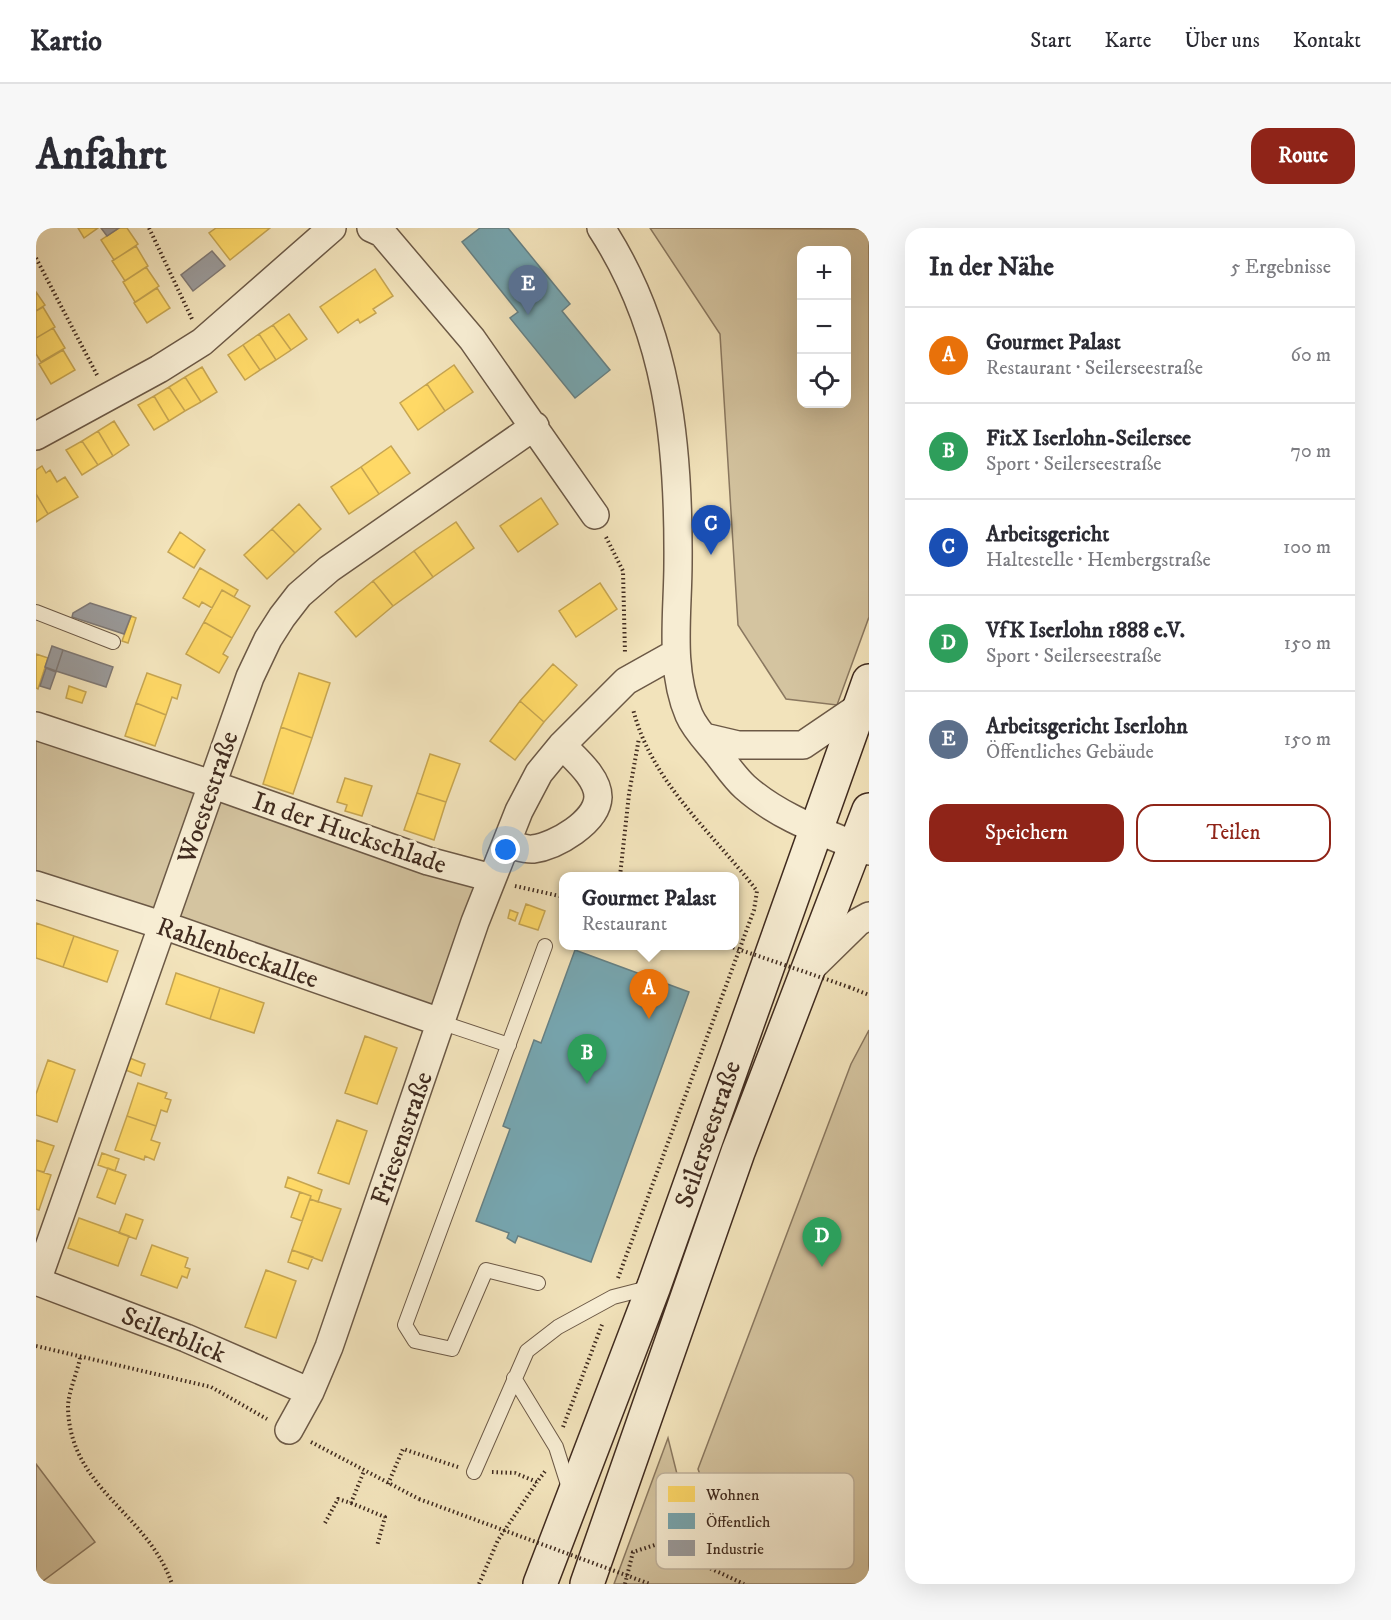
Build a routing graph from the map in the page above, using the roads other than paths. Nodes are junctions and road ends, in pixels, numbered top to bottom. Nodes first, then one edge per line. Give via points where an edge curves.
1 (332, 228) edge
2 (371, 228) edge
3 (601, 228) edge
4 (535, 426) junction
5 (36, 435) edge
6 (595, 515) road end
7 (36, 612) edge
8 (113, 642) dead end
9 (676, 653) junction
10 (864, 694) edge
11 (36, 726) edge
12 (704, 737) junction
13 (562, 745) junction
14 (211, 784) junction
15 (869, 810) edge
16 (817, 830) junction
17 (506, 844) junction
18 (862, 848) edge
19 (492, 878) junction
20 (36, 885) edge
21 (869, 916) edge
22 (162, 926) junction
23 (545, 946) dead end
24 (804, 975) junction
25 (440, 1022) junction
26 (508, 1046) junction
27 (36, 1281) edge
28 (538, 1283) dead end
29 (654, 1286) junction
30 (514, 1378) junction
31 (310, 1392) junction
32 (289, 1430) road end
33 (474, 1472) road end
34 (572, 1497) junction
35 (540, 1584) edge
36 (587, 1584) edge

1 - 5 street via 202,342
2 - 4 street via 382,233 472,339
3 - 9 street via 635,289 655,341 667,388 675,442
4 - 6 street
4 - 14 street, Woestestraße via 328,569 299,595 268,639 250,677
7 - 8 lane
9 - 12 street via 689,717
9 - 13 street, Friesenstraße via 626,681
10 - 12 street via 803,745 738,745
10 - 16 main road, Seilerseestraße
11 - 14 street, In der Huckschlade
12 - 16 street via 743,786 778,812
13 - 17 street, Friesenstraße via 539,773
13 - 17 street via 592,780 598,796 592,817 571,834 533,849
14 - 19 street, In der Huckschlade via 428,861
14 - 22 street, Woestestraße
15 - 18 main road, Seilerseestraße
16 - 18 street
16 - 29 main road, Seilerseestraße
17 - 19 street, Friesenstraße
18 - 24 main road, Seilerseestraße
19 - 25 street, Friesenstraße
20 - 22 street, Rahlenbeckallee
21 - 24 street
22 - 25 street, Rahlenbeckallee
22 - 27 street, Woestestraße
23 - 26 lane
24 - 36 main road, Seilerseestraße
25 - 26 lane
25 - 31 street, Friesenstraße via 348,1293
26 - 28 lane via 405,1325 415,1341 452,1349 486,1270
27 - 31 street, Seilerblick via 186,1338
29 - 30 lane via 613,1297 558,1327 527,1351
29 - 34 main road, Seilerseestraße
30 - 33 lane
30 - 34 lane via 556,1447
31 - 32 street, Friesenstraße
34 - 35 main road, Seilerseestraße

